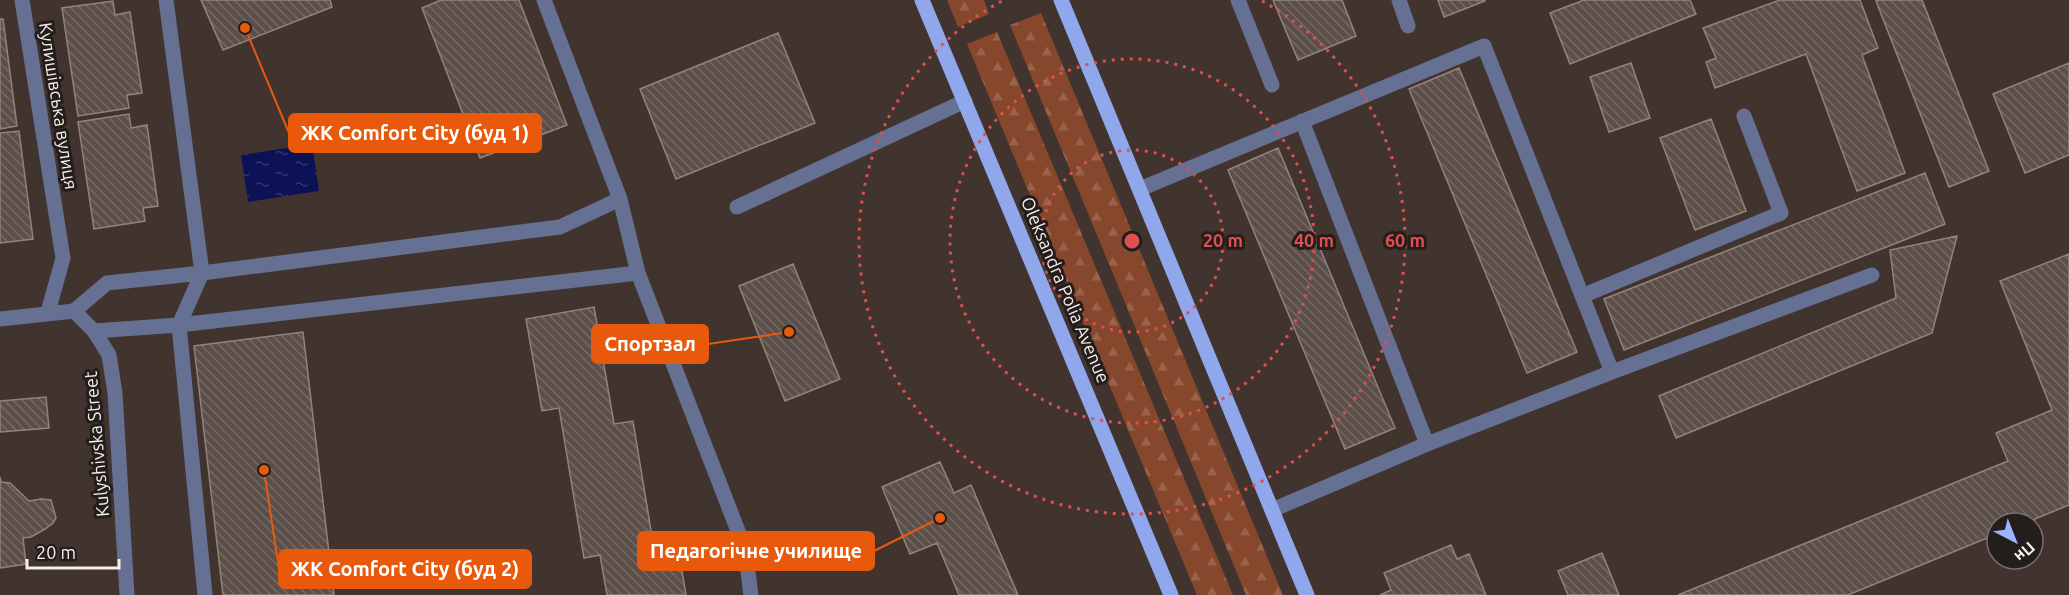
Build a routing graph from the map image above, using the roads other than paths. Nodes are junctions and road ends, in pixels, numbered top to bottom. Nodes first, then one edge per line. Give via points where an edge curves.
1 (22, 0) edge
2 (166, 0) edge
3 (544, 0) edge
4 (922, 0) edge
5 (1060, 0) edge
6 (1238, 0) edge
7 (1399, 0) edge
8 (1408, 26) dead end
9 (1272, 85) dead end
10 (964, 101) junction
11 (1744, 116) dead end
12 (1302, 121) junction
13 (1140, 189) junction
14 (620, 199) junction
15 (737, 207) dead end
16 (202, 273) junction
17 (638, 273) junction
18 (1872, 275) dead end
19 (1582, 296) junction
20 (74, 311) junction
21 (48, 312) junction
22 (0, 319) edge
23 (172, 325) junction
24 (94, 331) junction
25 (1612, 372) junction
26 (1427, 444) junction
27 (1272, 510) junction
28 (127, 595) edge
29 (205, 595) edge
30 (751, 595) edge
31 (1171, 595) edge
32 (1307, 595) edge

1 - 21 street, Кулишівська вулиця via 63,258
2 - 16 street
3 - 14 street
4 - 10 main road, Oleksandra Polia Avenue
5 - 13 main road
6 - 9 street
7 - 8 street
10 - 15 street
10 - 31 main road, Oleksandra Polia Avenue
11 - 19 street via 1782,213
12 - 13 street
12 - 19 street via 1484,46
12 - 26 street
13 - 27 main road
14 - 16 street via 561,227
14 - 17 street
16 - 20 street via 107,283
16 - 23 street
17 - 23 street
17 - 30 street via 745,549
18 - 25 street
19 - 25 street
20 - 21 street
20 - 24 street, Kulyshivska Street
21 - 22 street
23 - 24 street
23 - 29 street
24 - 28 street, Kulyshivska Street via 109,355 115,393
25 - 26 street
26 - 27 street
27 - 32 main road

